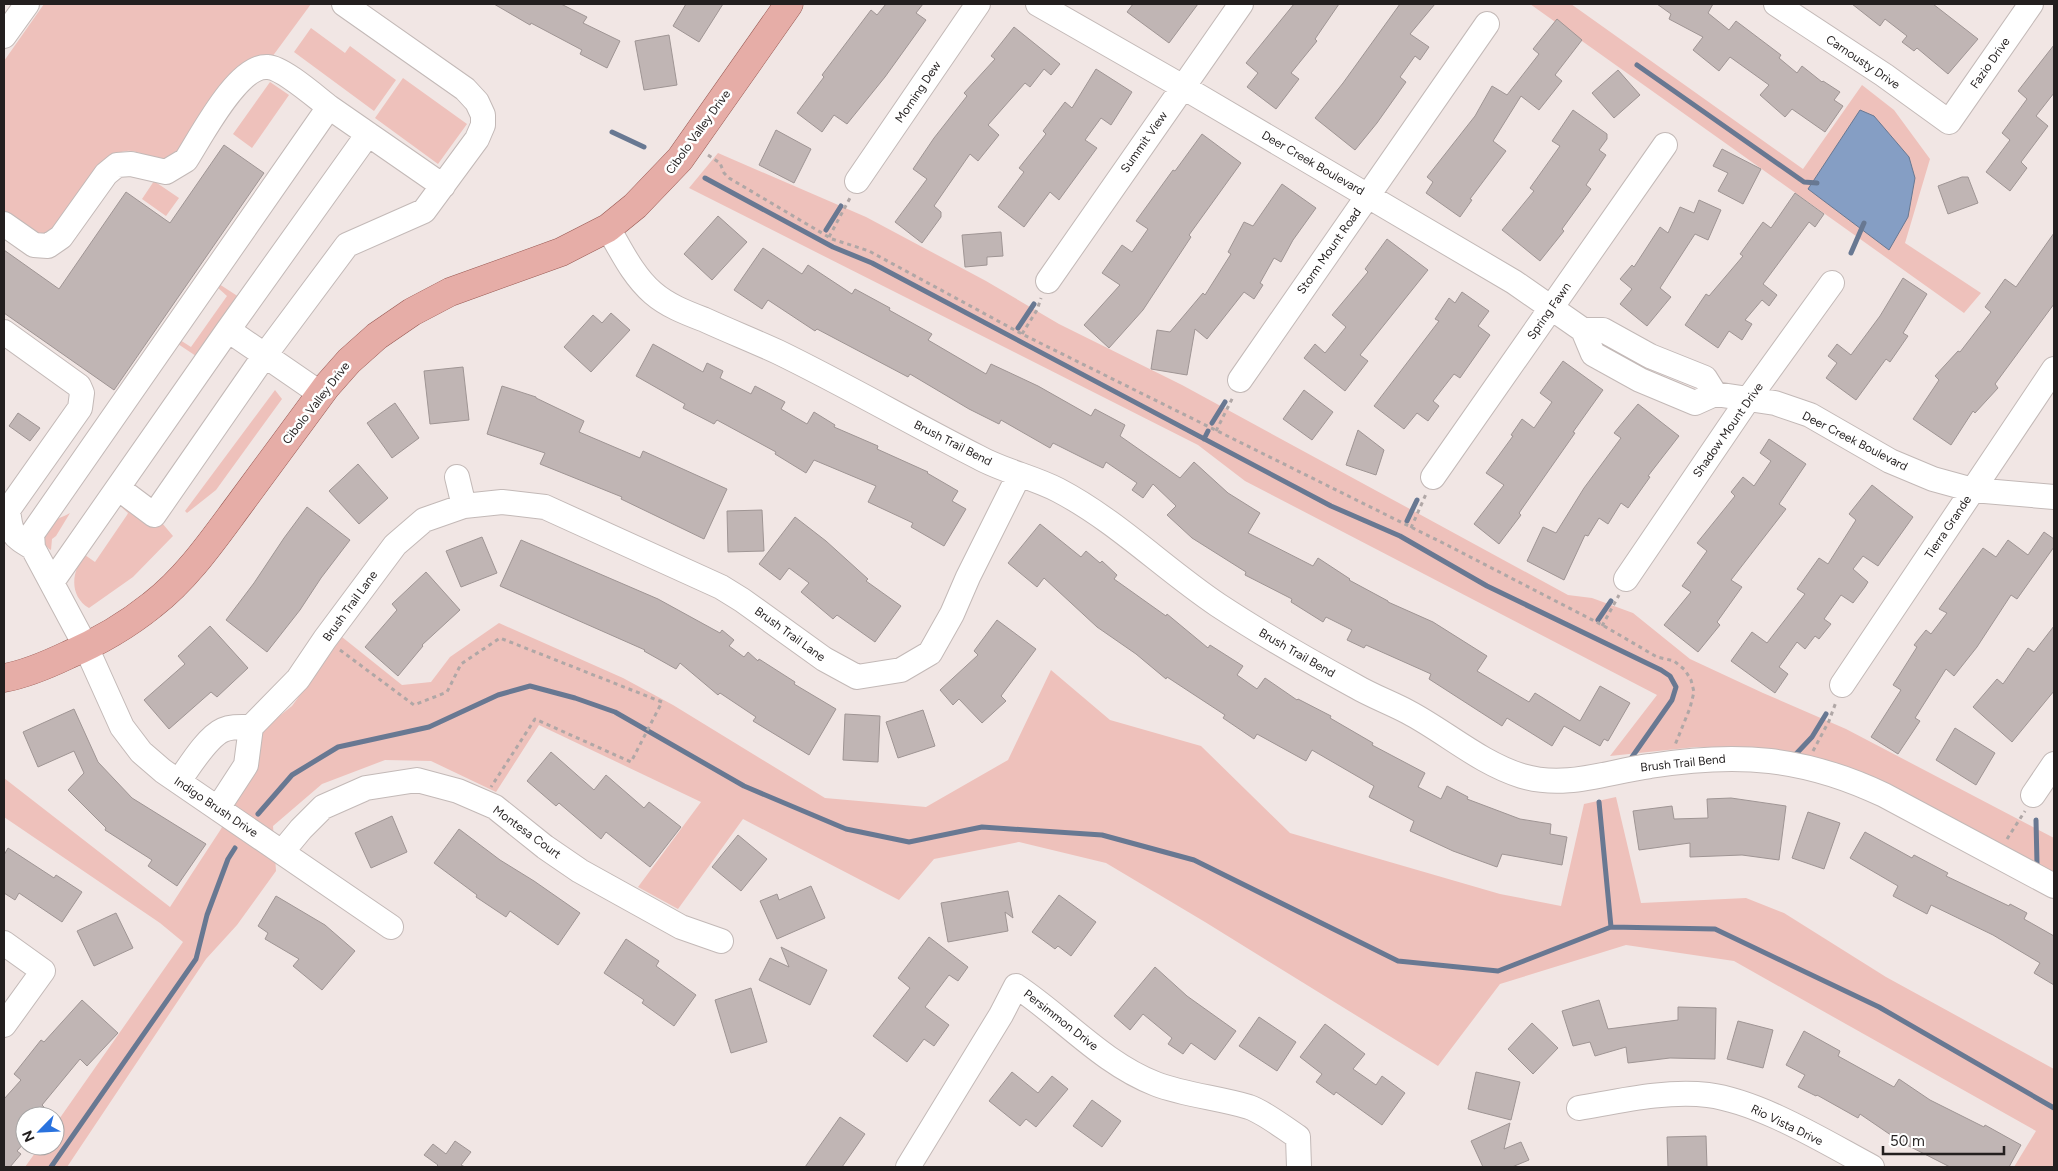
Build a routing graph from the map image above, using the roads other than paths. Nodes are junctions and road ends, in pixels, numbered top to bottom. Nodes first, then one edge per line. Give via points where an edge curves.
1 (27, 4) edge
2 (344, 4) edge
3 (789, 4) edge
4 (978, 4) edge
5 (1038, 4) edge
6 (1241, 4) edge
7 (1776, 4) edge
8 (2031, 4) edge
9 (1487, 24) dead end
10 (4, 36) edge
11 (1183, 87) junction
12 (329, 107) junction
13 (1949, 122) joint
14 (368, 134) junction
15 (1666, 145) dead end
16 (857, 181) road end
17 (442, 186) junction
18 (1368, 195) junction
19 (4, 224) edge
20 (608, 228) junction
21 (1048, 281) road end
22 (1832, 283) dead end
23 (1552, 306) junction
24 (228, 330) junction
25 (4, 332) edge
26 (265, 355) junction
27 (2054, 369) edge
28 (1240, 380) road end
29 (321, 394) junction
30 (1749, 398) junction
31 (1019, 475) junction
32 (1433, 477) road end
33 (456, 478) dead end
34 (118, 488) junction
35 (1973, 490) junction
36 (2054, 498) edge
37 (464, 506) junction
38 (33, 548) junction
39 (1626, 579) road end
40 (52, 582) junction
41 (86, 647) junction
42 (4, 678) edge
43 (1842, 685) road end
44 (251, 727) junction
45 (2054, 764) edge
46 (178, 781) junction
47 (2033, 795) road end
48 (218, 808) junction
49 (282, 852) junction
50 (2054, 886) edge
51 (391, 927) dead end
52 (721, 941) dead end
53 (4, 943) edge
54 (4, 1025) edge
55 (1579, 1108) dead end
56 (908, 1167) edge
57 (1299, 1167) edge
58 (1871, 1167) edge

1 - 10 street
2 - 17 street via 465,89 477,102 483,115 483,125 477,139
3 - 20 main road, Cibolo Valley Drive via 691,143 658,184
4 - 16 street, Morning Dew
5 - 11 street, Deer Creek Boulevard
6 - 11 street, Summit View
7 - 13 street, Carnousty Drive
8 - 13 street, Fazio Drive
9 - 18 street, Storm Mount Road
11 - 18 street, Deer Creek Boulevard
11 - 21 street, Summit View
12 - 14 street
12 - 19 street via 283,72 268,66 254,69 234,86 186,160 175,168 166,172 131,164 117,165 106,174 61,237 48,246 34,245
12 - 38 street via 32,534
14 - 17 street
14 - 24 street
15 - 23 street, Spring Fawn
17 - 26 street via 424,211 347,245
18 - 23 street, Deer Creek Boulevard
18 - 28 street, Storm Mount Road
20 - 29 main road, Cibolo Valley Drive via 561,252 458,289 412,312 377,336 349,361
20 - 31 street, Brush Trail Bend via 630,266 655,295 777,352 982,460
22 - 30 street, Shadow Mount Drive
23 - 30 street, Deer Creek Boulevard via 1583,330 1603,330 1650,356 1705,378 1715,394
23 - 32 street, Spring Fawn
24 - 26 street
24 - 34 street
25 - 38 street via 79,386 82,393 80,408 8,510 10,528 15,537
26 - 29 street
26 - 34 street via 154,515
27 - 35 street, Tierra Grande
29 - 41 main road, Cibolo Valley Drive via 204,552 176,584 121,628
30 - 35 street, Deer Creek Boulevard via 1810,415 1890,460 1933,479
30 - 39 street, Shadow Mount Drive
31 - 37 street, Brush Trail Lane via 930,653 901,670 857,677 824,659 721,587 545,507 502,502
31 - 50 street, Brush Trail Bend via 1054,488 1091,509 1191,587 1252,627 1356,687 1409,712 1483,758 1522,776 1567,782 1674,762 1725,758 1804,765 1877,792
33 - 37 street
34 - 40 street
35 - 36 street, Deer Creek Boulevard
35 - 43 street, Tierra Grande
37 - 44 street, Brush Trail Lane via 424,520 395,545 298,679
38 - 40 street, Indigo Brush Drive
40 - 41 street, Indigo Brush Drive
41 - 42 main road, Cibolo Valley Drive via 51,663
41 - 46 street, Indigo Brush Drive via 122,727 141,752
44 - 46 street via 222,730
44 - 48 street via 246,766
45 - 47 street
46 - 48 street, Indigo Brush Drive
48 - 49 street, Indigo Brush Drive
49 - 51 street, Indigo Brush Drive
49 - 52 street, Montesa Court via 323,807 366,788 417,780 458,791 495,807 580,871 681,926
53 - 54 street via 43,971
55 - 58 street, Rio Vista Drive via 1684,1094 1728,1099 1763,1111
56 - 57 street, Persimmon Drive via 1016,986 1131,1072 1157,1084 1251,1108 1298,1136

